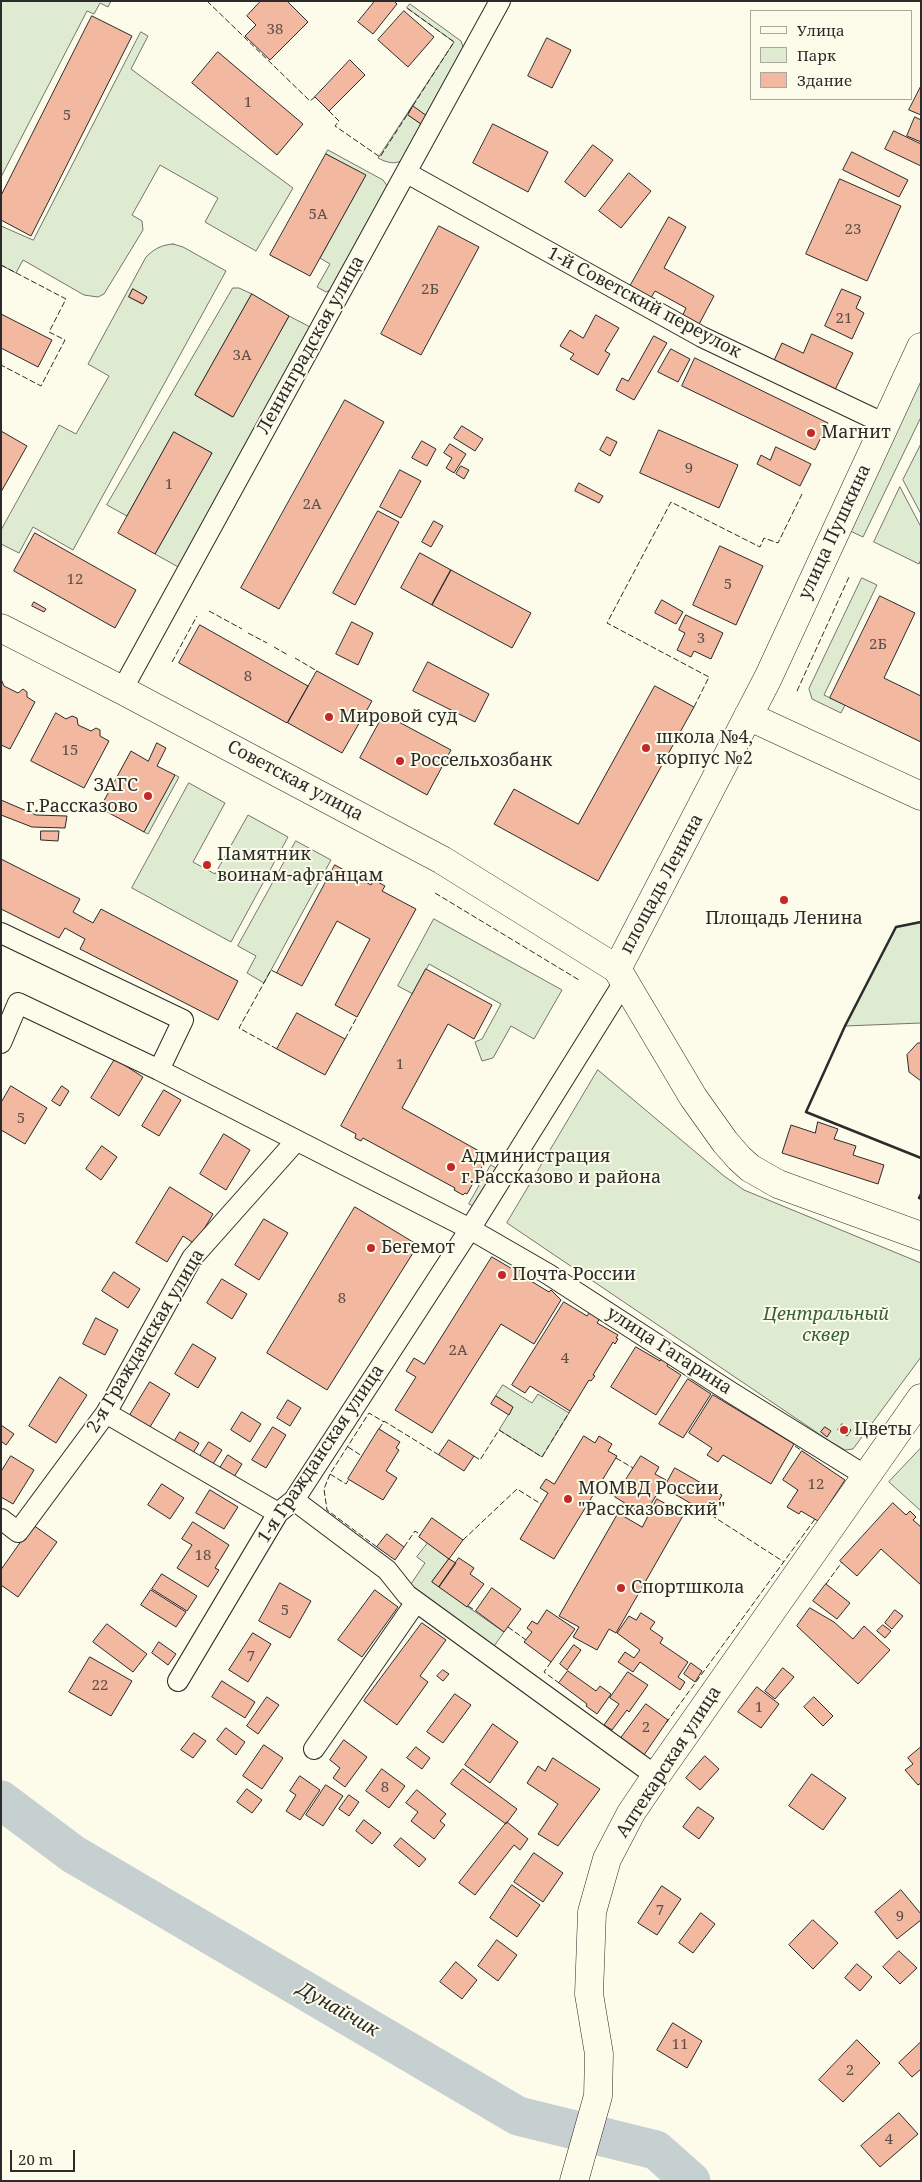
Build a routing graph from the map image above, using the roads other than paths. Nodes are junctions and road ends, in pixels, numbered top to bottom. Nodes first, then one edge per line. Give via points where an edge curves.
1 (500, 1) edge
2 (406, 173) junction
3 (921, 347) edge
4 (885, 424) junction
5 (1, 628) edge
6 (122, 690) junction
7 (748, 716) junction
8 (921, 796) edge
9 (511, 903) dead end
10 (1, 934) edge
11 (581, 946) junction
12 (620, 976) junction
13 (1, 1043) edge
14 (159, 1070) junction
15 (296, 1141) junction
16 (470, 1229) junction
17 (921, 1236) edge
18 (919, 1403) edge
19 (106, 1412) junction
20 (866, 1476) junction
21 (294, 1500) junction
22 (278, 1512) junction
23 (1, 1519) edge
24 (416, 1602) junction
25 (178, 1681) dead end
26 (314, 1749) dead end
27 (656, 1776) junction
28 (574, 2181) edge

1 - 2 street, Ленинградская улица
2 - 4 street, 1-й Советский переулок via 702,337
2 - 6 street, Ленинградская улица
3 - 4 main road, улица Пушкина
4 - 7 main road, улица Пушкина
5 - 6 main road, Советская улица
6 - 11 main road, Советская улица via 442,860
7 - 8 main road
7 - 12 main road, площадь Ленина
9 - 11 main road, Советская улица
10 - 14 street via 183,1020
11 - 12 main road, Советская улица
12 - 16 street, 1-я Гражданская улица
12 - 17 main road via 693,1096 725,1142 750,1168 778,1184
13 - 14 street via 18,1003
14 - 15 street, улица Гагарина
15 - 16 street, улица Гагарина
15 - 19 street, 2-я Гражданская улица via 192,1258
16 - 20 street, улица Гагарина via 592,1301
16 - 21 street, 1-я Гражданская улица
18 - 20 main road, Аптекарская улица
19 - 22 street
19 - 23 street, 2-я Гражданская улица via 18,1532
20 - 27 main road, Аптекарская улица
21 - 22 street, 1-я Гражданская улица
21 - 24 street via 387,1570
22 - 25 street, 1-я Гражданская улица
24 - 26 street
24 - 27 street
27 - 28 main road, Аптекарская улица via 631,1813 607,1859 592,1912 589,1994 599,2054 598,2096

